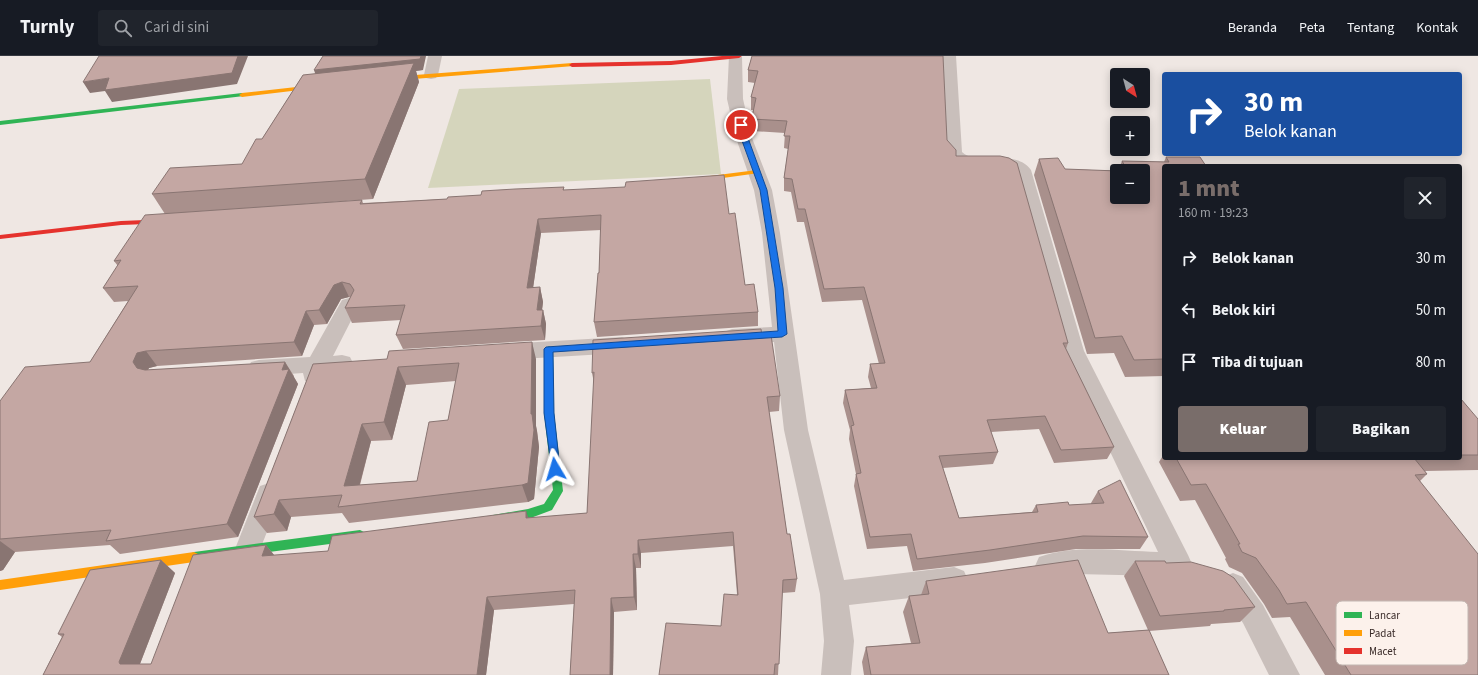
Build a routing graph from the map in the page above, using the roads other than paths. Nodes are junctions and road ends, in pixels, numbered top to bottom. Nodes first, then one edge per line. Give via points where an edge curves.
1 (435, 56) edge
2 (950, 56) edge
3 (737, 57) edge
4 (431, 75) junction
5 (377, 80) edge
6 (330, 85) edge
7 (0, 122) edge
8 (757, 172) junction
9 (687, 181) edge
10 (179, 220) edge
11 (0, 237) edge
12 (349, 305) edge
13 (782, 334) junction
14 (712, 339) edge
15 (642, 343) edge
16 (549, 349) junction
17 (487, 353) edge
18 (363, 362) edge
19 (316, 365) junction
20 (240, 369) edge
21 (306, 394) edge
22 (277, 474) edge
23 (491, 519) edge
24 (371, 534) edge
25 (248, 549) junction
26 (196, 557) junction
27 (1178, 564) junction
28 (1023, 570) edge
29 (978, 577) edge
30 (0, 585) edge
31 (185, 586) edge
32 (834, 594) junction
33 (836, 675) edge
34 (1285, 675) edge

1 - 4 street
2 - 27 street via 954,153 959,160 972,164 1007,163 1022,170 1073,351
3 - 4 street via 671,63 574,65
3 - 8 street via 735,99 744,138
4 - 5 street
6 - 7 street
8 - 9 street
8 - 13 street via 764,190 771,233
10 - 11 street via 121,223
12 - 19 street
13 - 14 street
13 - 32 street via 796,430
15 - 16 street
16 - 17 street
16 - 23 street via 549,413 558,490 548,507 528,514
18 - 19 street
19 - 20 street
19 - 21 street
22 - 25 street
24 - 25 street
25 - 26 street
26 - 30 street
26 - 31 street
27 - 28 street via 1076,562
27 - 34 street via 1217,574 1231,583 1253,614
29 - 32 street
32 - 33 street via 839,641

